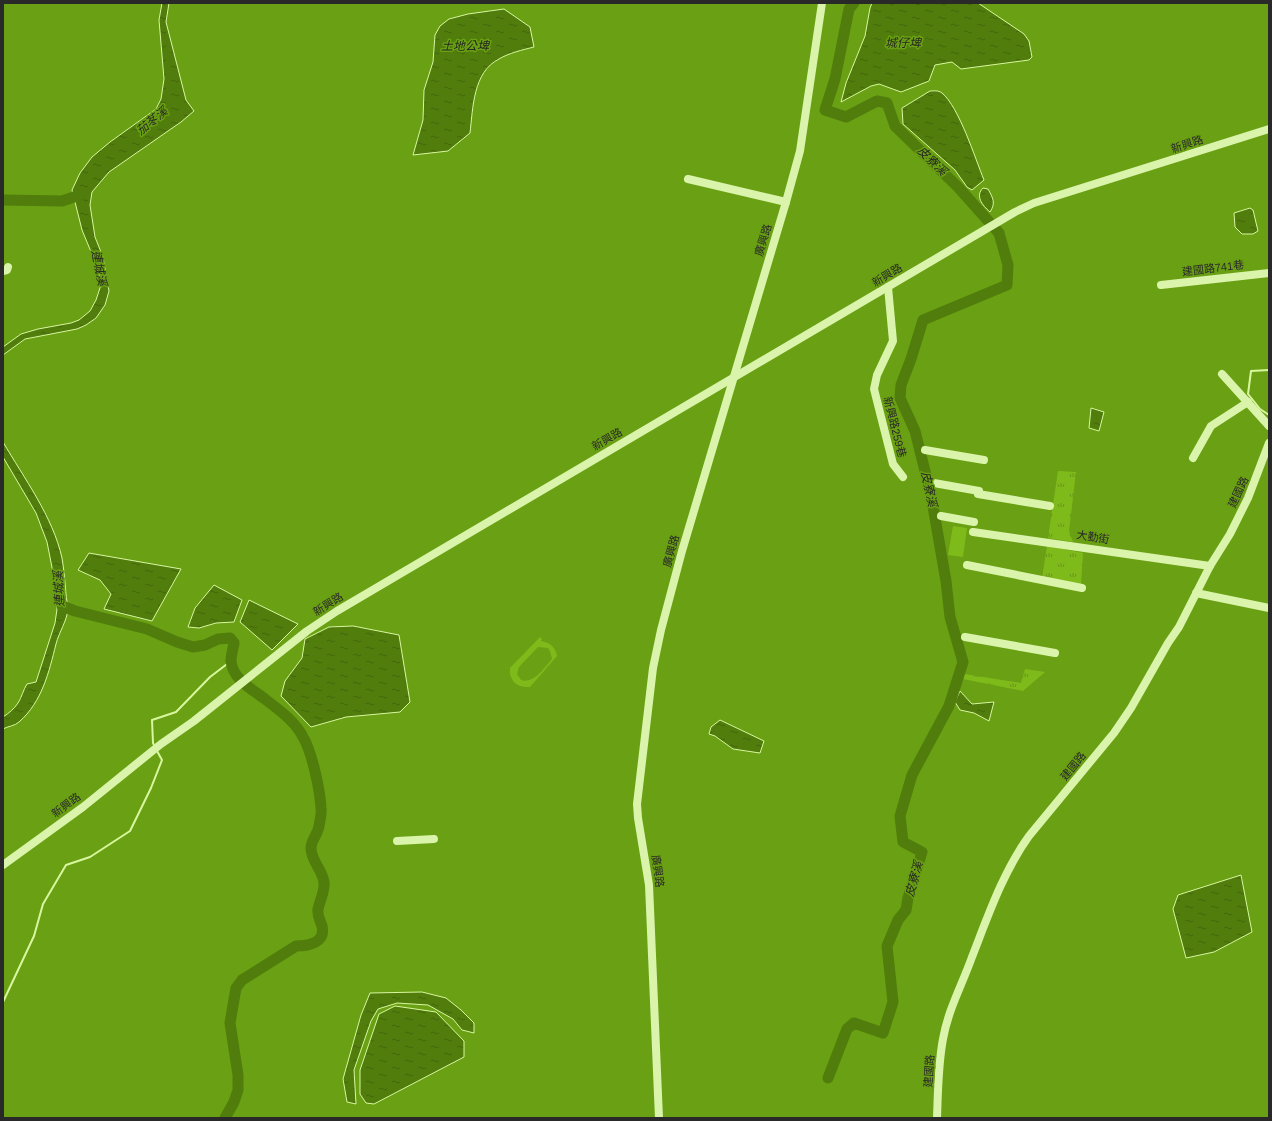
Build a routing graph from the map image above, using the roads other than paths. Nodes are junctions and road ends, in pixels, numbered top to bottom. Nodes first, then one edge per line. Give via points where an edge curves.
1 (822, 3) edge
2 (1269, 129) edge
3 (688, 180) dead end
4 (786, 202) junction
5 (1269, 273) edge
6 (1161, 285) dead end
7 (888, 287) junction
8 (1222, 374) dead end
9 (733, 377) junction
10 (1248, 402) junction
11 (1269, 426) edge
12 (1269, 443) edge
13 (925, 450) dead end
14 (1193, 458) dead end
15 (984, 460) dead end
16 (903, 477) dead end
17 (934, 483) dead end
18 (1050, 506) dead end
19 (941, 516) dead end
20 (974, 522) dead end
21 (972, 532) dead end
22 (967, 565) dead end
23 (1210, 566) junction
24 (1082, 588) dead end
25 (1196, 593) junction
26 (1269, 608) edge
27 (965, 636) dead end
28 (1055, 653) dead end
29 (434, 839) dead end
30 (397, 841) dead end
31 (3, 865) edge
32 (659, 1118) edge
33 (937, 1118) edge

1 - 4 street, 廣興路 via 800,151
2 - 7 street, 新興路 via 1034,203 983,230
3 - 4 street
4 - 9 street, 廣興路
5 - 6 street, 建國路741巷
7 - 9 street, 新興路
7 - 16 street, 新興路259巷 via 893,341 877,374 874,389 892,464
8 - 10 street
9 - 31 street, 新興路 via 307,631 83,807
9 - 32 street, 廣興路 via 659,638 653,668 637,804 649,885
10 - 11 street
10 - 14 street via 1211,426
12 - 23 street, 建國路 via 1248,498
13 - 15 street
17 - 18 street
19 - 20 street
21 - 23 street, 大勤街
22 - 24 street
23 - 25 street, 建國路
25 - 26 street
25 - 33 street, 建國路 via 1131,708 1109,739 1029,836 1009,868 950,1011 942,1047
27 - 28 street
29 - 30 street

